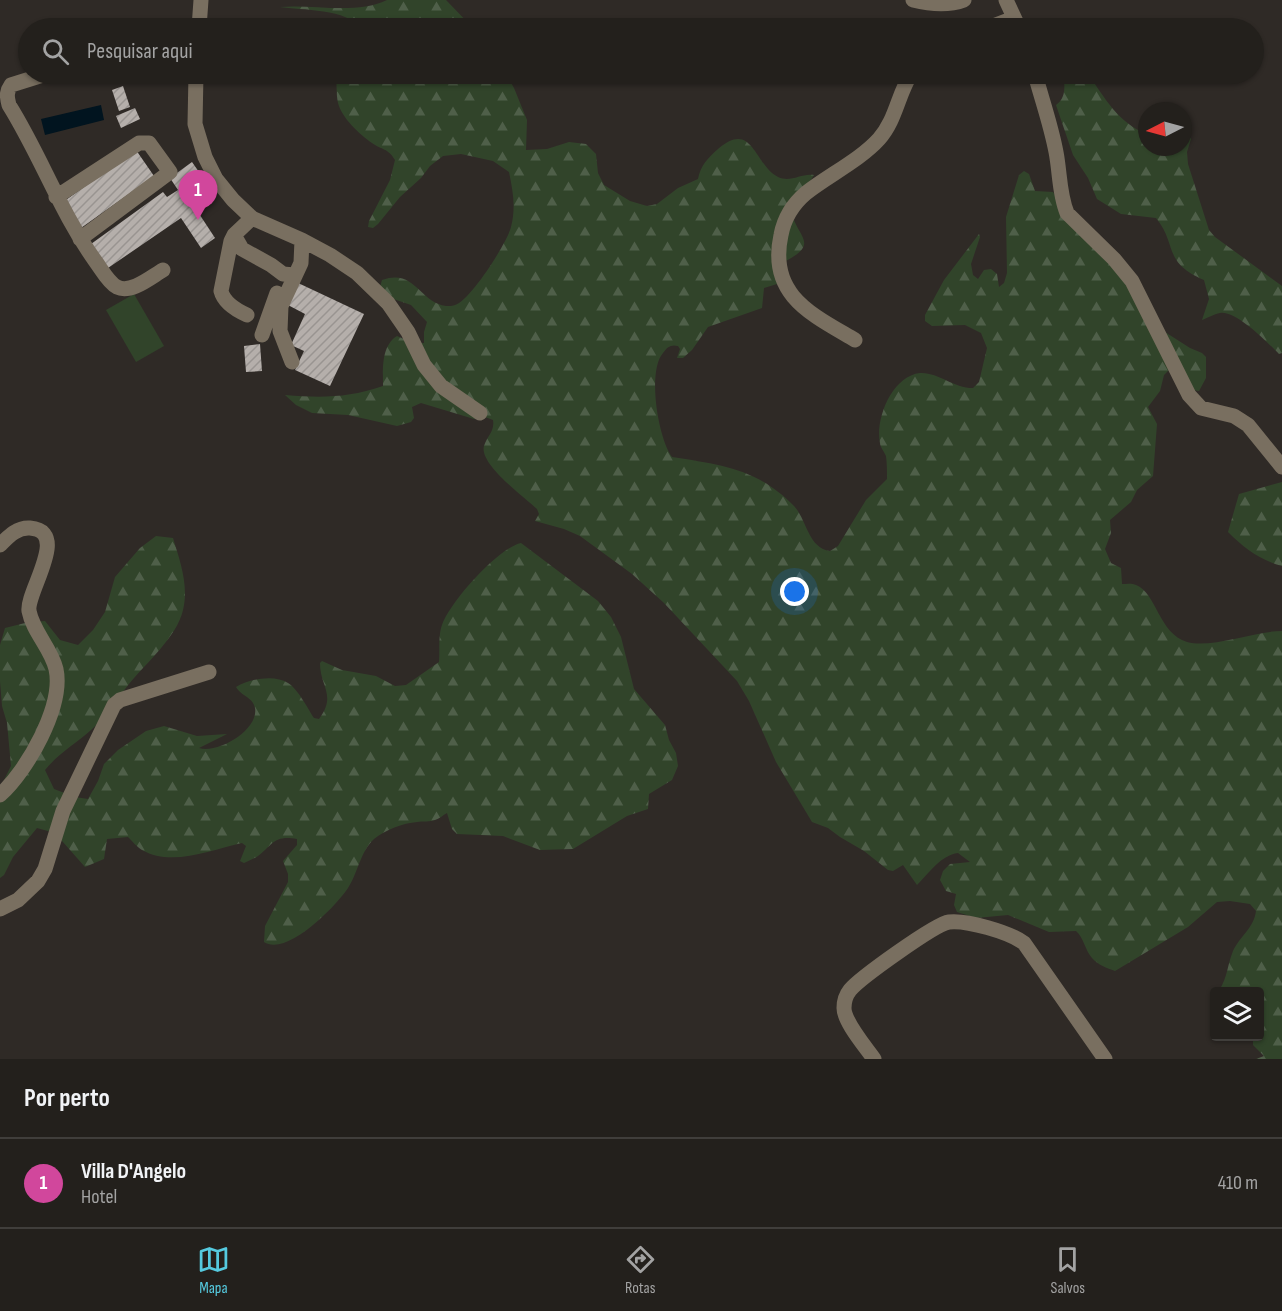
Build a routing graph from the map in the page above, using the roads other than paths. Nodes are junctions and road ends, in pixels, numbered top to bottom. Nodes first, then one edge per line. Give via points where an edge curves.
1 (201, 0) edge
2 (913, 0) edge
3 (964, 0) edge
4 (1006, 0) edge
5 (200, 18) edge
6 (1015, 18) edge
7 (18, 83) edge
8 (196, 84) edge
9 (905, 84) edge
10 (1038, 84) edge
11 (56, 197) junction
12 (252, 218) junction
13 (234, 235) junction
14 (80, 239) junction
15 (302, 240) junction
16 (163, 270) dead end
17 (289, 275) junction
18 (247, 315) dead end
19 (262, 335) dead end
20 (855, 340) dead end
21 (292, 362) dead end
22 (480, 413) dead end
23 (1282, 467) edge
24 (0, 545) edge
25 (208, 672) dead end
26 (0, 795) edge
27 (0, 909) edge
28 (874, 1059) edge
29 (1105, 1059) edge

1 - 5 street
2 - 3 street via 955,4
4 - 6 street
7 - 11 street via 7,92 9,105
8 - 12 street via 195,124 205,157 216,179
9 - 20 street via 893,119 879,139 804,194 791,209 778,249 785,286 811,315
10 - 23 street via 1053,136 1067,213 1132,281 1189,394 1201,408 1234,416 1248,425
11 - 14 street
11 - 14 street via 139,143 149,143 170,172
12 - 13 street
12 - 15 street
13 - 17 street via 242,249
13 - 18 street via 221,291 228,302
14 - 16 street via 117,287 141,284
15 - 17 street via 301,263
15 - 22 street via 357,273 380,295 441,386
17 - 19 street
17 - 21 street via 280,331
24 - 26 street via 19,529 28,527 43,534 47,542 48,552 29,601 29,611 56,670 57,690 49,719 25,766
25 - 27 street via 114,705 63,811 38,882 18,900
28 - 29 street via 846,1017 847,995 878,968 943,924 962,922 1010,934 1024,943

